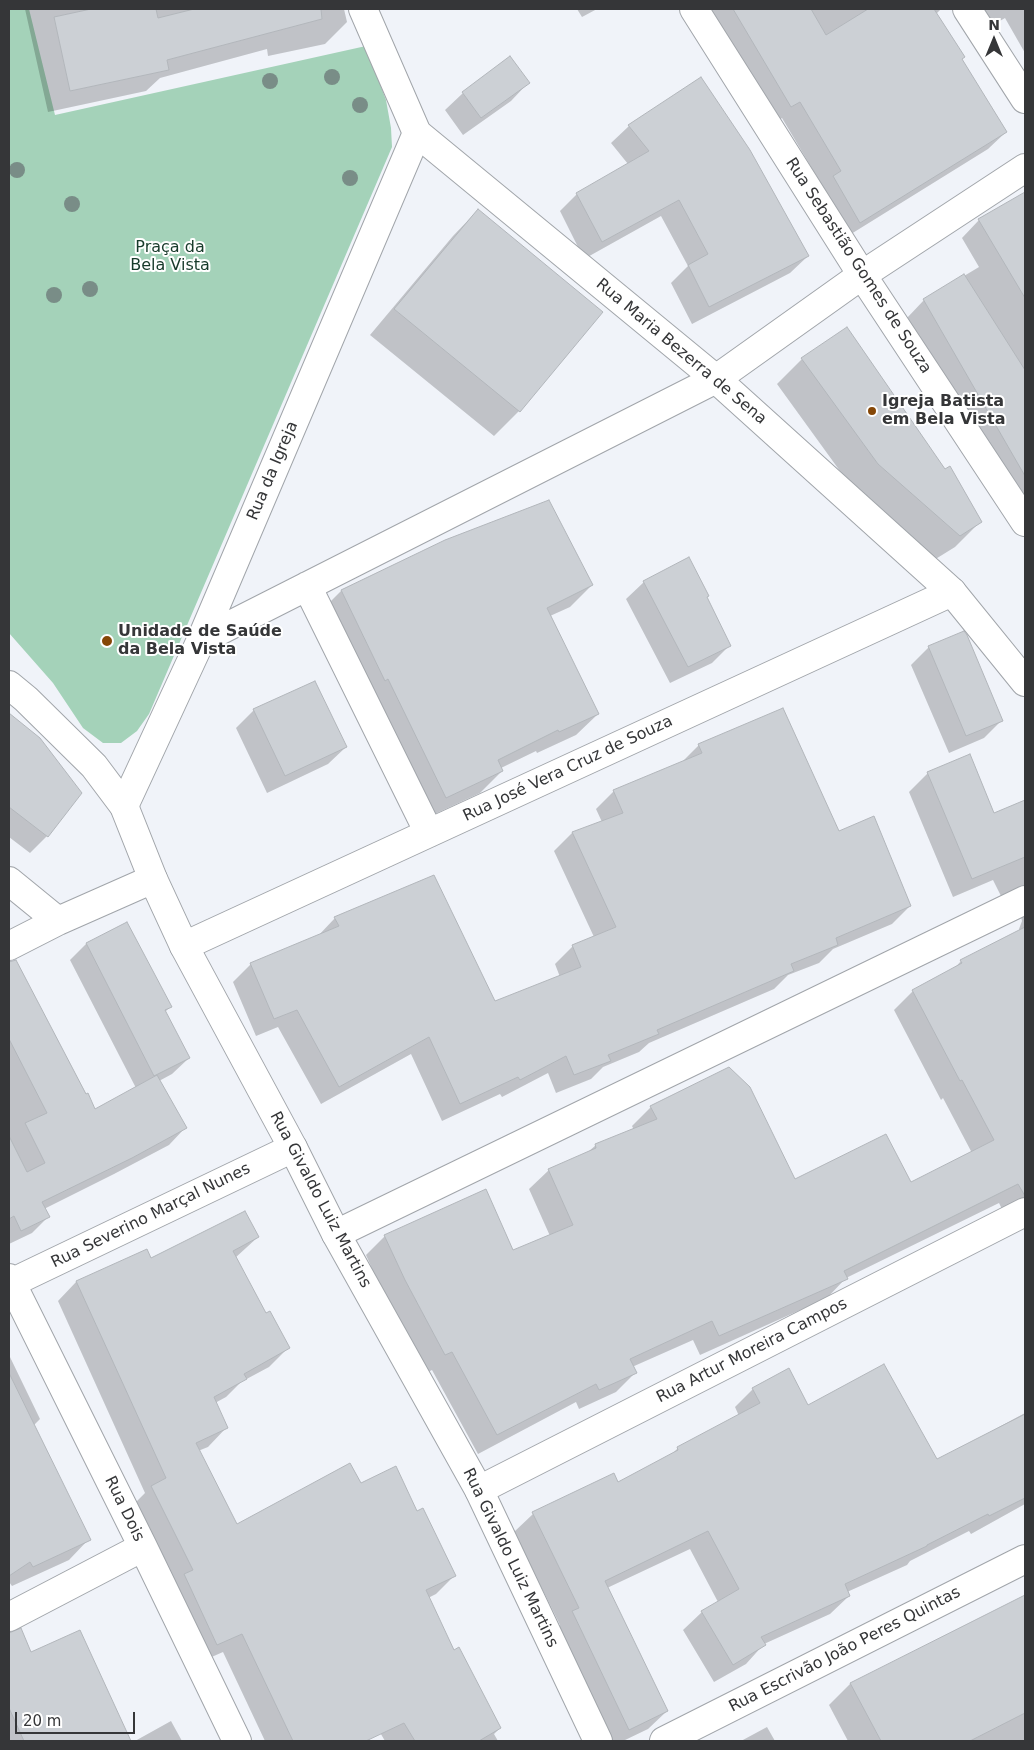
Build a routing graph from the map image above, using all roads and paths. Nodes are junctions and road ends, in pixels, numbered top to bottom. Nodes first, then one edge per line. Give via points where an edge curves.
1 (363, 9) edge
2 (694, 9) edge
3 (967, 9) edge
4 (1025, 99) edge
5 (417, 133) junction
6 (1025, 168) edge
7 (862, 275) junction
8 (716, 379) junction
9 (1025, 522) edge
10 (308, 586) junction
11 (952, 592) junction
12 (201, 640) junction
13 (1025, 682) edge
14 (9, 686) edge
15 (124, 806) junction
16 (429, 833) junction
17 (153, 879) junction
18 (9, 881) edge
19 (1025, 900) edge
20 (58, 921) junction
21 (9, 946) edge
22 (184, 946) junction
23 (293, 1148) junction
24 (1025, 1212) edge
25 (336, 1234) junction
26 (10, 1282) edge
27 (479, 1490) junction
28 (143, 1547) junction
29 (1025, 1559) edge
30 (9, 1617) edge
31 (237, 1741) edge
32 (598, 1741) edge
33 (664, 1741) edge

1 - 5 street, Rua Maria Bezerra de Sena
2 - 7 street, Rua Sebastião Gomes de Souza
3 - 4 street
5 - 8 street, Rua Maria Bezerra de Sena
5 - 12 street, Rua da Igreja
6 - 7 street
7 - 8 street
7 - 9 street, Rua Sebastião Gomes de Souza
8 - 10 street
8 - 11 street, Rua Maria Bezerra de Sena
10 - 12 street
10 - 16 street
11 - 13 street, Rua Maria Bezerra de Sena
11 - 16 street, Rua José Vera Cruz de Souza
12 - 15 street, Rua da Igreja
14 - 15 street, Rua Givaldo Luiz Martins via 94,766
15 - 17 street, Rua Givaldo Luiz Martins
16 - 22 street, Rua José Vera Cruz de Souza
17 - 20 street
17 - 22 street, Rua Givaldo Luiz Martins
18 - 20 street
19 - 25 street
20 - 21 street
22 - 23 street, Rua Givaldo Luiz Martins
23 - 25 street, Rua Givaldo Luiz Martins
23 - 26 street, Rua Severino Marçal Nunes
24 - 27 street, Rua Artur Moreira Campos
25 - 27 street, Rua Givaldo Luiz Martins
26 - 28 street, Rua Dois
27 - 32 street, Rua Givaldo Luiz Martins
28 - 30 street
28 - 31 street, Rua Dois
29 - 33 street, Rua Escrivão João Peres Quintas

